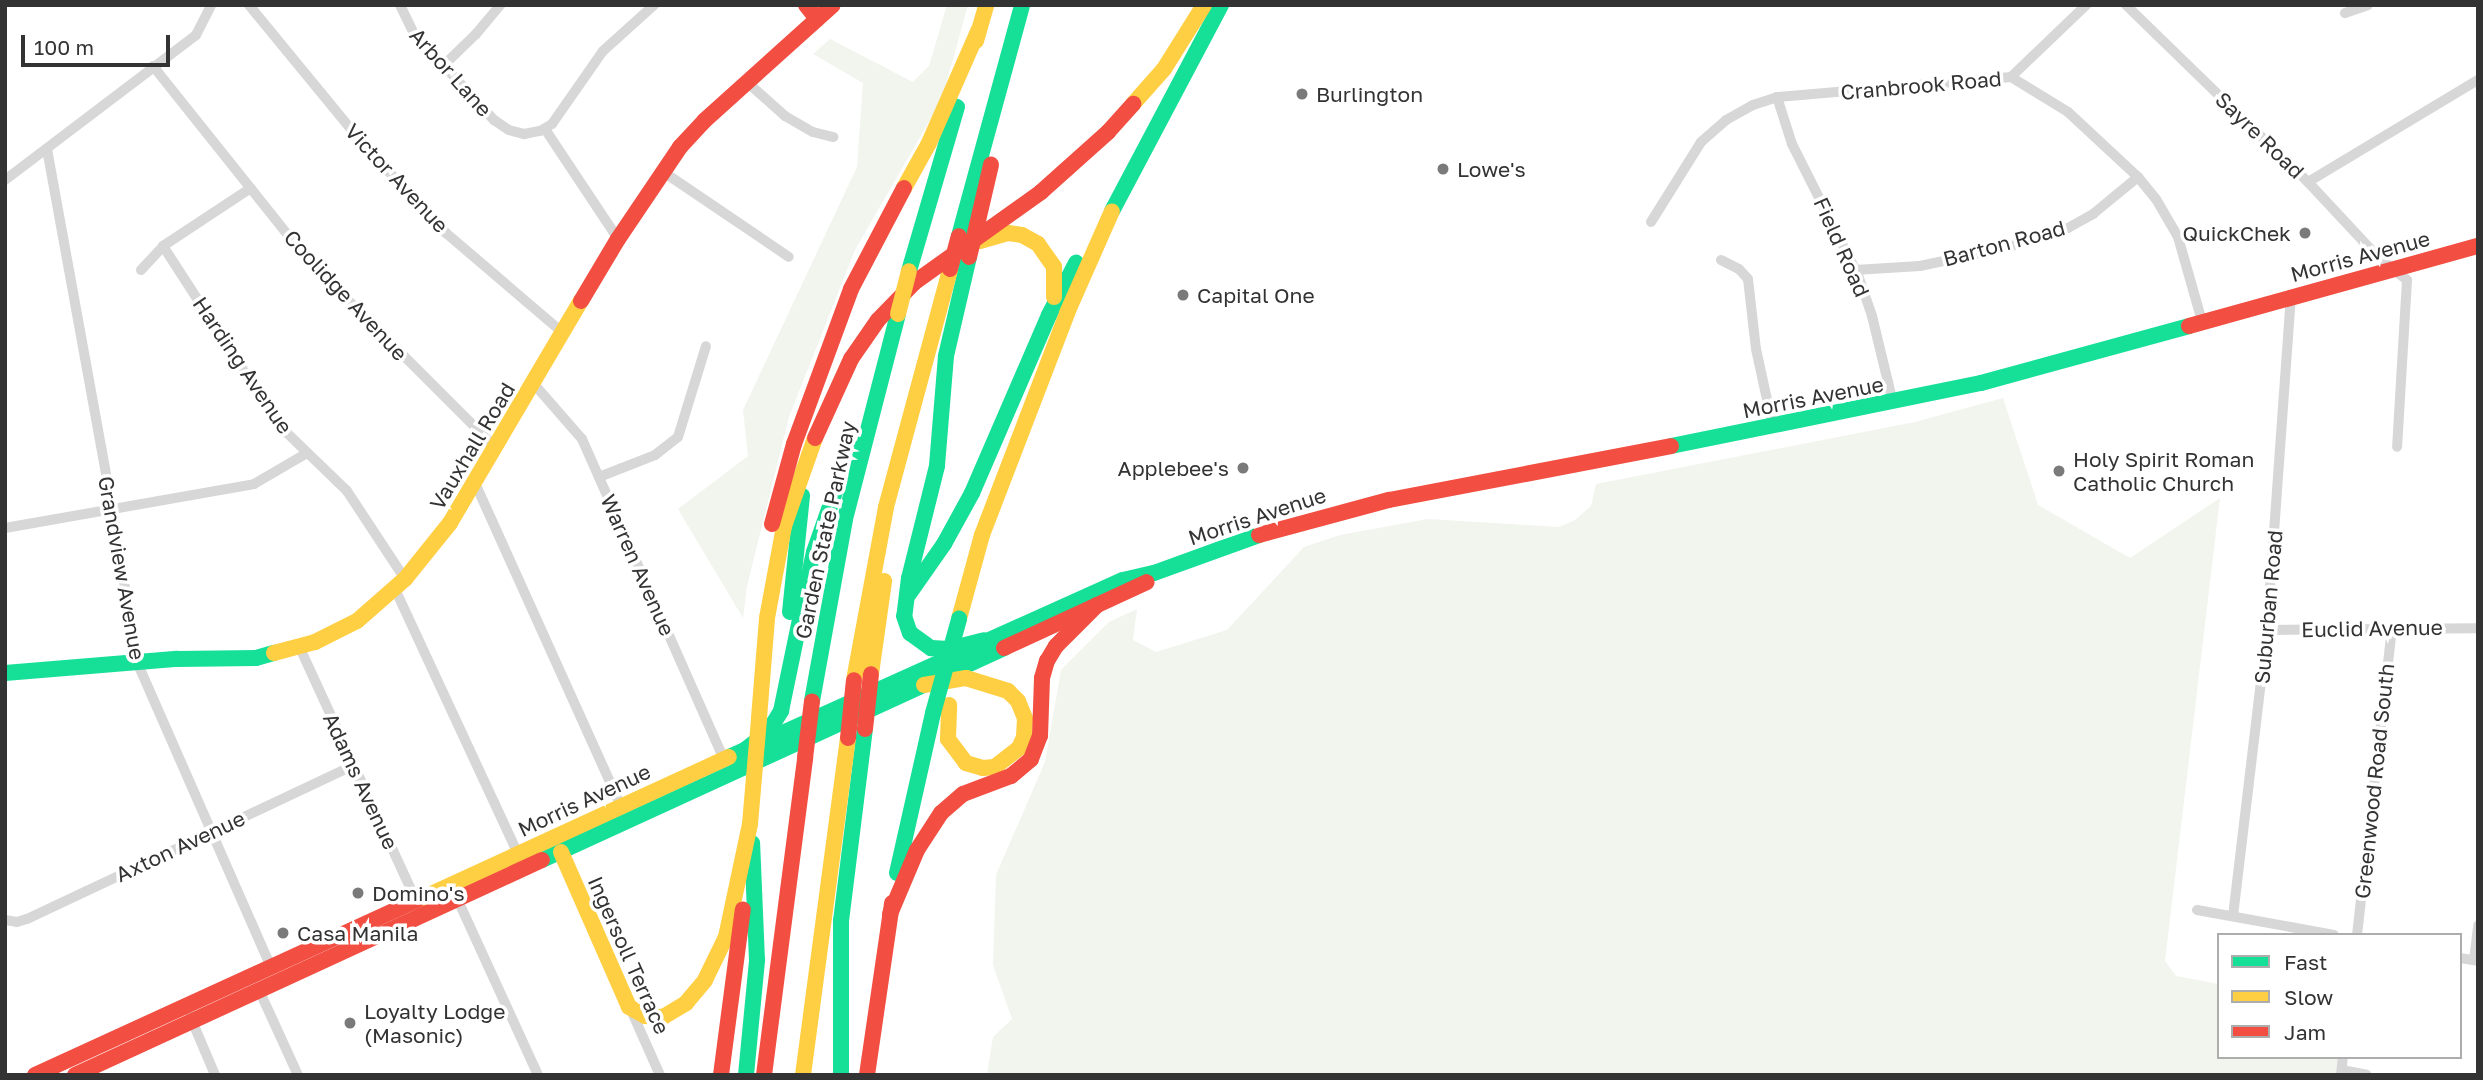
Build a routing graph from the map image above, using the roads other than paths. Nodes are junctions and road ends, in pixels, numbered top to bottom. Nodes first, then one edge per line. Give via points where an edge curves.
1 (211, 5) edge
2 (248, 5) edge
3 (400, 5) edge
4 (500, 5) edge
5 (654, 5) edge
6 (806, 5) edge
7 (833, 5) edge
8 (986, 5) edge
9 (1022, 5) edge
10 (1204, 5) edge
11 (1221, 5) edge
12 (2086, 5) edge
13 (2126, 5) edge
14 (2368, 5) edge
15 (2345, 13) dead end
16 (817, 19) junction
17 (979, 29) junction
18 (1011, 45) junction
19 (444, 65) junction
20 (153, 66) junction
21 (2011, 77) junction
22 (2478, 80) edge
23 (747, 82) junction
24 (1777, 97) junction
25 (545, 129) junction
26 (833, 137) dead end
27 (47, 149) junction
28 (662, 171) junction
29 (2138, 177) junction
30 (5, 180) edge
31 (2308, 182) junction
32 (251, 188) junction
33 (1116, 201) junction
34 (1651, 222) dead end
35 (618, 239) junction
36 (163, 246) junction
37 (2478, 246) edge
38 (789, 257) dead end
39 (1721, 260) dead end
40 (2392, 268) junction
41 (141, 270) dead end
42 (929, 270) junction
43 (1855, 270) junction
44 (2291, 297) junction
45 (1049, 315) junction
46 (2202, 321) junction
47 (563, 333) junction
48 (706, 346) dead end
49 (534, 384) junction
50 (1893, 403) junction
51 (1773, 427) junction
52 (865, 434) junction
53 (814, 436) junction
54 (2397, 447) dead end
55 (496, 448) junction
56 (307, 453) junction
57 (599, 477) junction
58 (475, 483) junction
59 (886, 507) junction
60 (112, 508) junction
61 (5, 527) edge
62 (1154, 573) junction
63 (400, 584) junction
64 (904, 605) junction
65 (1097, 606) junction
66 (965, 616) junction
67 (2392, 628) junction
68 (2478, 628) edge
69 (2267, 630) junction
70 (984, 640) junction
71 (299, 646) junction
72 (138, 664) junction
73 (5, 673) edge
74 (762, 678) junction
75 (924, 685) junction
76 (784, 699) junction
77 (746, 749) junction
78 (724, 759) junction
79 (354, 765) junction
80 (621, 806) junction
81 (750, 824) junction
82 (210, 831) junction
83 (561, 852) junction
84 (521, 861) junction
85 (454, 892) junction
86 (419, 908) junction
87 (2197, 910) dead end
88 (890, 914) junction
89 (2233, 916) junction
90 (5, 920) edge
91 (2478, 925) edge
92 (2323, 933) edge
93 (2357, 933) edge
94 (2476, 960) edge
95 (270, 965) junction
96 (878, 985) junction
97 (259, 990) junction
98 (185, 1004) junction
99 (629, 1007) junction
100 (192, 1021) junction
101 (2342, 1072) edge
102 (35, 1075) edge
103 (75, 1075) edge
104 (215, 1075) edge
105 (298, 1075) edge
106 (538, 1075) edge
107 (660, 1075) edge
108 (721, 1075) edge
109 (746, 1075) edge
110 (764, 1075) edge
111 (803, 1075) edge
112 (841, 1075) edge
113 (867, 1075) edge
114 (875, 1075) edge
115 (2367, 1075) edge

1 - 20 street via 195,35
2 - 47 street, Victor Avenue via 363,144 446,233
3 - 19 street, Arbor Lane via 413,32
4 - 19 street
5 - 25 street via 603,51
6 - 16 main road
7 - 16 main road, Vauxhall Road
8 - 17 main road, Garden State Parkway
9 - 18 main road
10 - 42 main road via 1156,80 1095,145 1041,192
11 - 33 main road
12 - 21 street
13 - 31 street, Sayre Road
14 - 15 street
16 - 23 main road, Vauxhall Road
17 - 52 main road, Garden State Parkway, bridge
17 - 74 main road via 929,143 857,276 794,444 764,572 758,640
18 - 59 main road, bridge
18 - 64 main road, bridge via 996,146 946,356 937,466
19 - 25 street, Arbor Lane via 503,126 524,134
20 - 27 street
20 - 32 street, Coolidge Avenue
21 - 24 street, Cranbrook Road
21 - 29 street, Cranbrook Road via 2068,112
22 - 31 street
23 - 26 street via 785,116
23 - 28 main road, Vauxhall Road via 704,121
24 - 34 street, Cranbrook Road via 1738,111 1713,130
24 - 43 street, Field Road via 1792,144
25 - 35 street
27 - 30 street
27 - 60 street, Grandview Avenue
28 - 35 main road, Vauxhall Road
28 - 38 street
29 - 43 street, Barton Road via 2068,228 2009,247 1920,266
29 - 46 street, Cranbrook Road via 2178,237
31 - 40 street, Sayre Road
32 - 36 street
32 - 55 street, Coolidge Avenue via 306,258
33 - 45 main road via 1093,229
33 - 66 main road via 982,534
35 - 47 main road, Vauxhall Road
36 - 41 street
36 - 56 street, Harding Avenue via 268,408
37 - 40 main road, Morris Avenue
39 - 51 street via 1740,269 1748,279 1756,349
40 - 44 main road, Morris Avenue
40 - 54 street, Sayre Road via 2407,280
42 - 45 main road via 994,235 1022,235 1042,248 1054,268 1056,285
42 - 53 main road via 868,333 844,371
43 - 50 street, Field Road via 1872,316
44 - 46 main road, Morris Avenue
44 - 69 street, Suburban Road
45 - 64 main road via 972,493
46 - 50 main road, Morris Avenue
47 - 49 main road, Vauxhall Road
48 - 57 street via 678,437 655,456
49 - 55 main road, Vauxhall Road
49 - 57 street, Warren Avenue via 575,428
50 - 51 main road, Morris Avenue
51 - 62 main road, Morris Avenue via 1336,512
52 - 76 main road via 843,469 817,541
52 - 110 main road, Garden State Parkway, bridge via 836,560 812,701
53 - 74 main road via 780,544
53 - 76 main road via 802,502
55 - 58 main road, Vauxhall Road
56 - 60 street via 254,484
56 - 63 street, Harding Avenue via 361,509
57 - 78 street, Warren Avenue
58 - 63 main road, Vauxhall Road via 450,523
58 - 80 street
59 - 111 main road, bridge via 855,680
59 - 112 main road, bridge via 887,566 841,921
60 - 61 street
60 - 72 street, Grandview Avenue
62 - 65 main road, Morris Avenue via 1149,580
62 - 70 main road, Morris Avenue via 1123,580
63 - 71 main road, Vauxhall Road via 357,621
63 - 84 street, Harding Avenue
64 - 70 main road via 908,629 926,646 949,649
65 - 75 main road, Morris Avenue
65 - 88 main road via 1053,651 1042,678 1040,736 1031,759 1011,776 969,791 946,808 922,841
66 - 75 main road via 949,705 948,738 957,755 983,768 1000,765 1022,743 1024,712 1007,691 966,678
66 - 88 main road, bridge via 933,713
67 - 68 street, Euclid Avenue
67 - 69 street, Euclid Avenue
67 - 93 street, Greenwood Road South
69 - 89 street, Suburban Road
70 - 77 main road, Morris Avenue
71 - 72 main road, Vauxhall Road via 256,657
71 - 79 street, Adams Avenue
72 - 73 main road, Vauxhall Road
72 - 82 street, Grandview Avenue
74 - 81 main road, bridge
75 - 83 main road, Morris Avenue
76 - 77 main road via 772,727
77 - 78 main road, Morris Avenue
78 - 80 main road, Morris Avenue
79 - 82 street, Axton Avenue
79 - 86 street, Adams Avenue
80 - 84 main road, Morris Avenue
81 - 99 main road via 726,937 705,980 686,1003 663,1017 645,1016
81 - 108 main road via 740,942
81 - 109 main road via 757,960
82 - 90 street, Axton Avenue via 27,919
82 - 95 street, Grandview Avenue
83 - 84 main road, Morris Avenue
83 - 99 main road, Ingersoll Terrace
84 - 85 main road, Morris Avenue
85 - 86 main road, Morris Avenue
85 - 106 street
86 - 95 main road, Morris Avenue
86 - 97 main road, Morris Avenue
87 - 89 street
88 - 96 main road
89 - 92 street
91 - 94 street
95 - 98 main road, Morris Avenue
96 - 113 main road
96 - 114 main road
97 - 100 main road, Morris Avenue
97 - 105 street
98 - 100 street
98 - 102 main road, Morris Avenue
99 - 107 street, Ingersoll Terrace
100 - 103 main road, Morris Avenue
100 - 104 street
101 - 115 street

